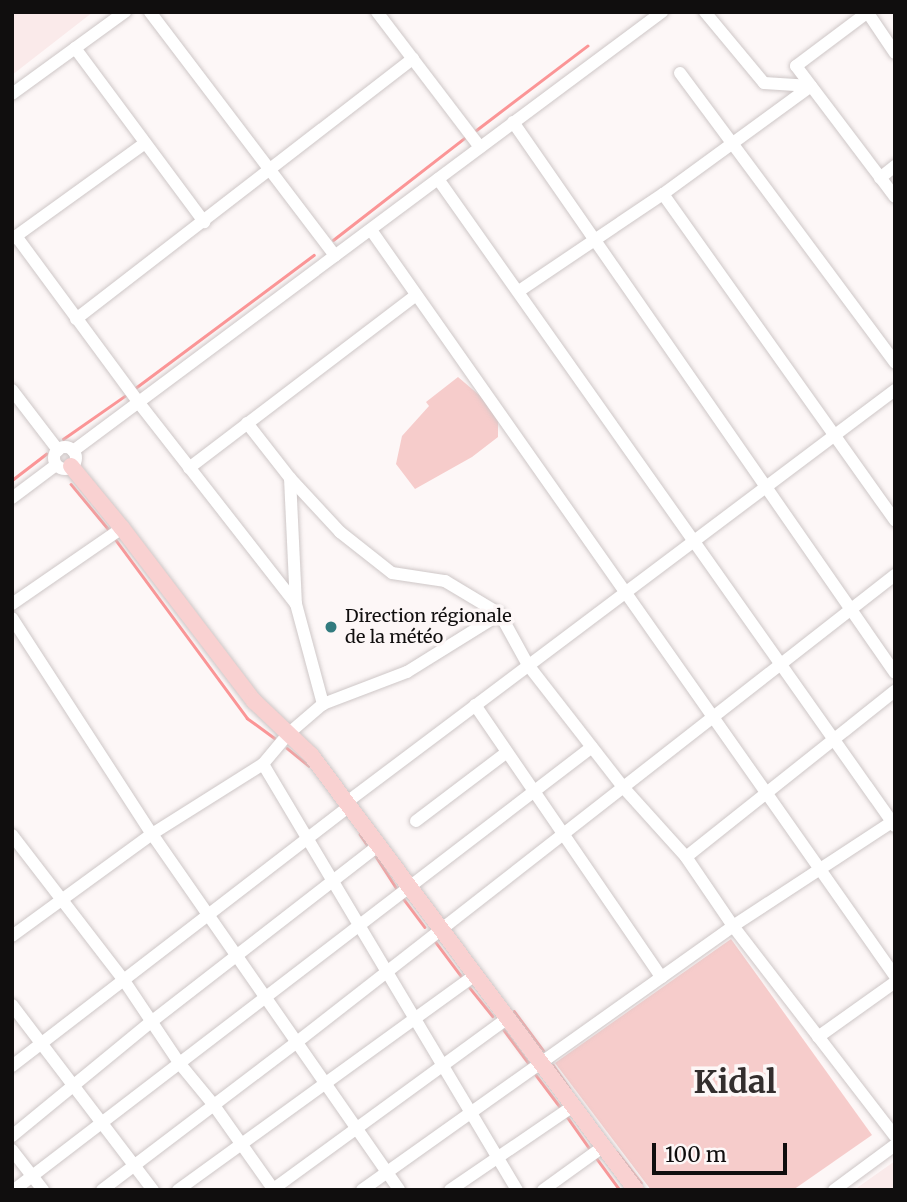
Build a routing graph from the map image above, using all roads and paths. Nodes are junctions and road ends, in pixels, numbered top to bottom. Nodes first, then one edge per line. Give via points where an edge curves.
1 (125, 12) edge
2 (150, 12) edge
3 (377, 12) edge
4 (662, 12) edge
5 (705, 12) edge
6 (868, 13) edge
7 (75, 48) junction
8 (895, 53) edge
9 (413, 58) junction
10 (680, 73) dead end
11 (811, 86) junction
12 (12, 94) edge
13 (513, 122) junction
14 (733, 142) junction
15 (145, 143) junction
16 (480, 146) junction
17 (895, 166) edge
18 (270, 171) junction
19 (880, 178) junction
20 (438, 179) junction
21 (663, 194) junction
22 (895, 197) edge
23 (204, 222) junction
24 (371, 230) junction
25 (14, 238) edge
26 (595, 239) junction
27 (335, 256) junction
28 (519, 291) junction
29 (415, 296) junction
30 (76, 319) junction
31 (895, 363) edge
32 (12, 390) edge
33 (895, 390) edge
34 (139, 403) junction
35 (247, 423) junction
36 (835, 436) junction
37 (67, 461) junction
38 (189, 468) junction
39 (290, 478) junction
40 (764, 485) junction
41 (12, 498) edge
42 (895, 521) edge
43 (122, 528) junction
44 (693, 539) junction
45 (895, 575) edge
46 (624, 592) junction
47 (12, 604) edge
48 (296, 604) junction
49 (850, 610) junction
50 (500, 614) junction
51 (12, 618) edge
52 (528, 664) junction
53 (781, 664) junction
54 (895, 673) edge
55 (895, 691) edge
56 (323, 704) junction
57 (475, 705) junction
58 (713, 716) junction
59 (288, 734) junction
60 (834, 739) junction
61 (592, 747) junction
62 (506, 752) junction
63 (263, 764) junction
64 (623, 787) junction
65 (534, 792) junction
66 (767, 793) junction
67 (348, 804) junction
68 (416, 821) dead end
69 (894, 823) edge
70 (152, 834) junction
71 (563, 834) junction
72 (12, 835) edge
73 (308, 838) junction
74 (378, 846) junction
75 (686, 857) junction
76 (821, 871) junction
77 (333, 883) junction
78 (409, 887) junction
79 (61, 899) junction
80 (207, 913) junction
81 (360, 926) junction
82 (733, 926) junction
83 (441, 930) junction
84 (12, 936) edge
85 (238, 957) junction
86 (386, 971) junction
87 (475, 975) junction
88 (895, 976) edge
89 (661, 977) junction
90 (123, 979) junction
91 (895, 982) edge
92 (265, 996) junction
93 (12, 1005) edge
94 (415, 1018) junction
95 (508, 1018) junction
96 (150, 1022) junction
97 (818, 1037) junction
98 (297, 1042) junction
99 (42, 1043) junction
100 (180, 1064) junction
101 (541, 1064) junction
102 (12, 1066) edge
103 (443, 1067) junction
104 (325, 1083) junction
105 (73, 1088) junction
106 (213, 1104) junction
107 (573, 1106) junction
108 (471, 1114) junction
109 (101, 1123) junction
110 (355, 1127) junction
111 (12, 1136) edge
112 (895, 1136) edge
113 (242, 1144) junction
114 (895, 1145) edge
115 (604, 1146) junction
116 (12, 1150) edge
117 (497, 1156) junction
118 (133, 1164) junction
119 (387, 1172) junction
120 (32, 1176) junction
121 (14, 1190) edge
122 (43, 1190) edge
123 (102, 1190) edge
124 (153, 1190) edge
125 (178, 1190) edge
126 (273, 1190) edge
127 (362, 1190) edge
128 (399, 1190) edge
129 (450, 1190) edge
130 (517, 1190) edge
131 (543, 1190) edge
132 (636, 1190) edge
133 (834, 1190) edge

1 - 7 street
2 - 18 street
3 - 9 street
4 - 13 street
5 - 11 street via 764,83
6 - 8 street
6 - 11 street via 796,66
7 - 12 street
7 - 15 street
9 - 16 street
9 - 18 street
10 - 14 street
11 - 14 street
11 - 19 street
13 - 16 street
13 - 26 street
14 - 21 street
14 - 31 street
15 - 23 street
15 - 25 street
16 - 20 street
17 - 19 street
18 - 23 street
18 - 27 street
19 - 22 street
20 - 24 street
20 - 28 street
21 - 26 street
21 - 36 street
23 - 30 street
24 - 27 street
24 - 29 street
25 - 30 street
26 - 28 street
26 - 40 street
27 - 34 street
28 - 44 street
29 - 35 street
29 - 46 street
30 - 34 street
32 - 37 street via 58,450 54,459
33 - 36 street
34 - 37 street
34 - 38 street
35 - 38 street
35 - 39 street
36 - 40 street
36 - 42 street
37 - 41 street
37 - 43 main road
38 - 48 street
39 - 48 street
39 - 50 street via 340,532 392,573 445,581
40 - 44 street
40 - 49 street
43 - 47 street
43 - 59 main road via 254,701
44 - 46 street
44 - 53 street
45 - 49 street
46 - 52 street
46 - 58 street
48 - 56 street
49 - 53 street
49 - 54 street
50 - 52 street
50 - 56 street via 407,672
51 - 70 street
52 - 57 street
52 - 61 street
53 - 58 street
53 - 60 street
55 - 60 street
56 - 59 street
57 - 62 street
57 - 67 street
58 - 64 street
58 - 66 street
59 - 63 street
59 - 67 main road via 311,755
60 - 66 street
60 - 69 street
61 - 64 street
61 - 65 street
62 - 65 street
62 - 68 street
63 - 70 street
63 - 73 street
64 - 71 street
64 - 75 street
65 - 71 street
65 - 78 street
66 - 75 street
66 - 76 street
67 - 73 street
67 - 74 main road
69 - 76 street
70 - 79 street
70 - 80 street
71 - 83 street
71 - 89 street
72 - 79 street
73 - 77 street
73 - 80 street
74 - 77 street
74 - 78 main road
75 - 82 street
76 - 82 street
76 - 88 street
77 - 81 street
77 - 85 street
78 - 81 street
78 - 83 main road
79 - 84 street
79 - 90 street
80 - 85 street
80 - 90 street
81 - 86 street
81 - 92 street
82 - 89 street
82 - 97 street
83 - 86 street
83 - 87 main road
85 - 92 street
85 - 96 street
86 - 94 street
86 - 98 street
87 - 94 street
87 - 95 main road
89 - 101 street
90 - 96 street
90 - 99 street
91 - 97 street
92 - 98 street
92 - 100 street
93 - 99 street
94 - 103 street
94 - 104 street
95 - 101 main road
95 - 103 street
96 - 100 street
96 - 105 street
97 - 112 street
98 - 104 street
98 - 106 street
99 - 102 street
99 - 105 street
100 - 106 street
100 - 109 street
101 - 107 main road
101 - 108 street
103 - 108 street
103 - 110 street
104 - 110 street
104 - 113 street
105 - 109 street
105 - 111 street
106 - 113 street
106 - 118 street
107 - 115 main road
107 - 117 street
108 - 117 street
108 - 119 street
109 - 118 street
109 - 120 street
110 - 119 street
110 - 126 street
113 - 125 street
113 - 126 street
114 - 133 street
115 - 131 street
115 - 132 main road
116 - 120 street
117 - 129 street
117 - 130 street
118 - 123 street
118 - 124 street
119 - 127 street
119 - 128 street
120 - 121 street
120 - 122 street

